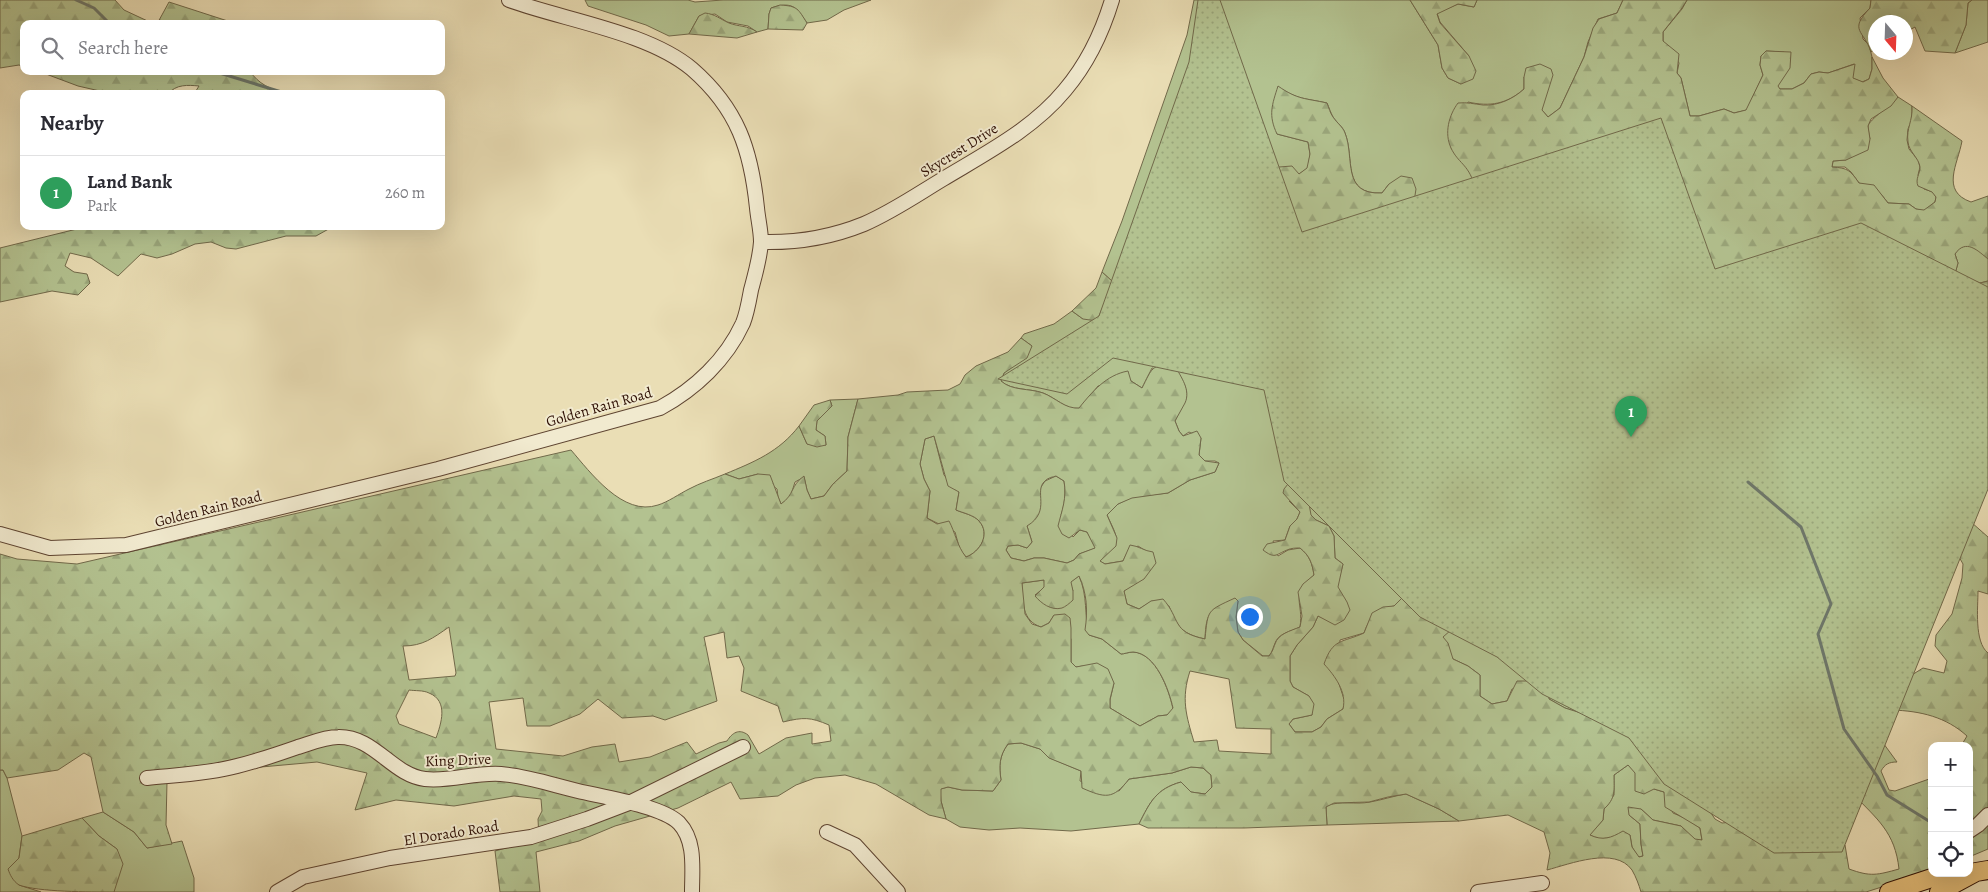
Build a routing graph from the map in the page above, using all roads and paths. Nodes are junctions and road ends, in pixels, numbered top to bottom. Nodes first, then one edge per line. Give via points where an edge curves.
1 (509, 0) edge
2 (1112, 0) edge
3 (761, 242) junction
4 (0, 534) edge
5 (742, 747) dead end
6 (146, 778) dead end
7 (629, 803) junction
8 (1988, 815) edge
9 (1973, 829) edge
10 (827, 832) dead end
11 (1988, 859) edge
12 (1973, 865) edge
13 (1988, 870) edge
14 (1935, 877) edge
15 (1988, 882) edge
16 (1542, 883) dead end
17 (277, 892) edge
18 (692, 892) edge
19 (898, 892) edge
20 (1478, 892) edge
21 (1888, 892) edge
22 (1940, 892) edge

1 - 3 street, Golden Rain Road via 644,42 691,68 728,109 739,129 750,157
2 - 3 street, Skycrest Drive via 1094,47 1075,78 1051,106 997,147 865,224 828,236
3 - 4 street, Golden Rain Road via 743,322 718,362 680,397 660,408 438,469 126,546 50,548
5 - 7 street, El Dorado Road
6 - 7 street, King Drive via 218,771 338,737 354,738 411,775 425,779 501,774
7 - 17 street, El Dorado Road via 531,837 390,858 303,877
7 - 18 street, King Drive via 664,814 678,823 691,848
8 - 9 street
10 - 19 street via 855,845
11 - 12 main road
13 - 22 main road via 1969,875
14 - 21 main road
15 - 22 main road
16 - 20 street

